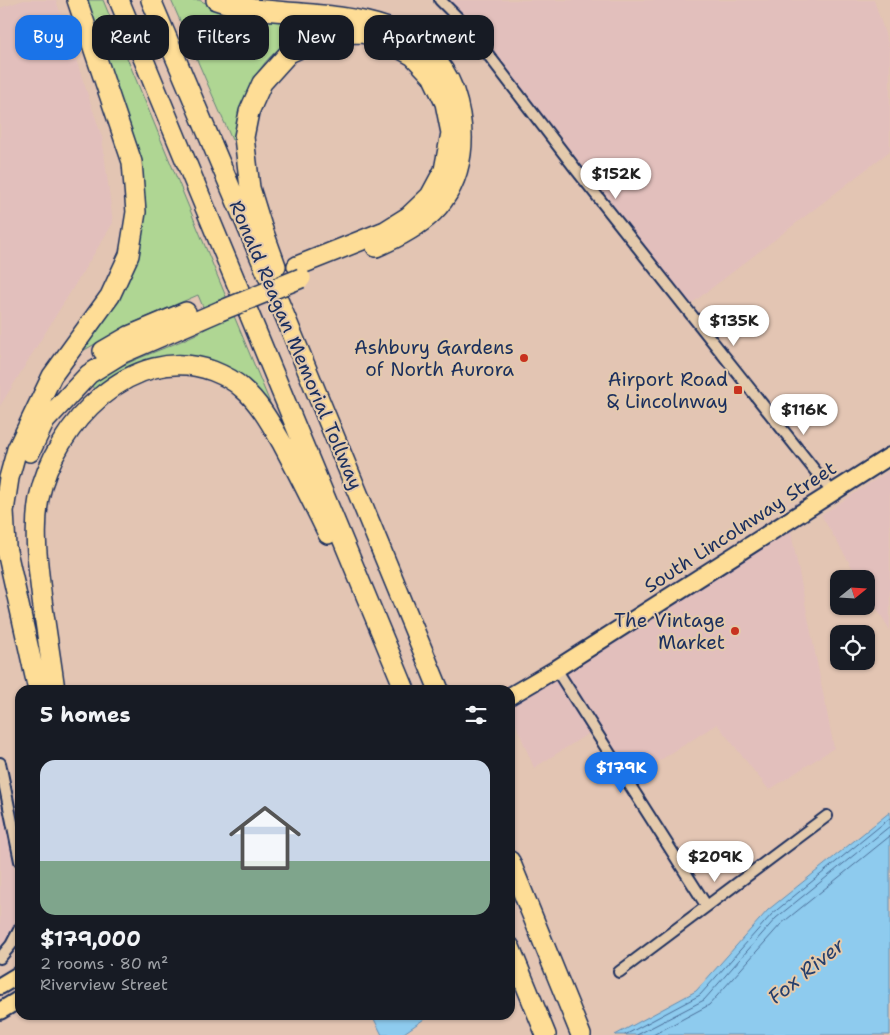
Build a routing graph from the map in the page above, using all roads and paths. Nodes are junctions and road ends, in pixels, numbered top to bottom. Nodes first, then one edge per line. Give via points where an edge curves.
1 (77, 0) edge
2 (119, 0) edge
3 (151, 0) edge
4 (216, 0) edge
5 (440, 0) edge
6 (299, 272) junction
7 (218, 305) junction
8 (284, 314) junction
9 (17, 449) junction
10 (890, 456) edge
11 (832, 492) junction
12 (367, 597) junction
13 (556, 669) junction
14 (37, 685) edge
15 (49, 685) edge
16 (54, 685) edge
17 (403, 685) edge
18 (437, 685) edge
19 (515, 693) edge
20 (0, 763) edge
21 (827, 816) dead end
22 (15, 836) edge
23 (515, 873) edge
24 (706, 905) junction
25 (15, 937) edge
26 (0, 958) edge
27 (515, 959) edge
28 (619, 972) dead end
29 (15, 977) edge
30 (0, 986) edge
31 (15, 1002) edge
32 (0, 1011) edge
33 (546, 1035) edge
34 (582, 1035) edge

1 - 9 highway via 132,162 136,212 129,255 110,296 52,376
2 - 12 highway, Ronald Reagan Memorial Tollway
3 - 8 highway, Ronald Reagan Memorial Tollway
4 - 6 highway via 243,8 376,24 406,35 434,56 450,81 461,110 463,142 459,169 448,193 428,218 403,236
5 - 11 street via 467,27
6 - 7 highway, bridge
6 - 8 highway via 409,216 430,196 444,170 450,132 445,103 432,76 412,56 363,33 332,34 289,53 262,83 249,112 244,137 250,188 276,264
7 - 9 highway via 129,336 79,367 58,389
7 - 15 highway via 89,374 45,421 31,448 16,515 21,564
8 - 18 highway, Ronald Reagan Memorial Tollway
9 - 14 highway via 4,511 6,547
10 - 11 main road, South Lincolnway Street
11 - 13 main road, South Lincolnway Street
12 - 16 highway via 333,545 272,426 242,388 224,375 194,365 164,365 148,369 127,377 77,421 48,470 35,526
12 - 17 highway, Ronald Reagan Memorial Tollway
13 - 19 main road, South Lincolnway Street
13 - 24 street
20 - 22 street
21 - 24 street
23 - 34 highway
24 - 28 street
25 - 26 street
27 - 33 highway
29 - 30 main road
31 - 32 main road

